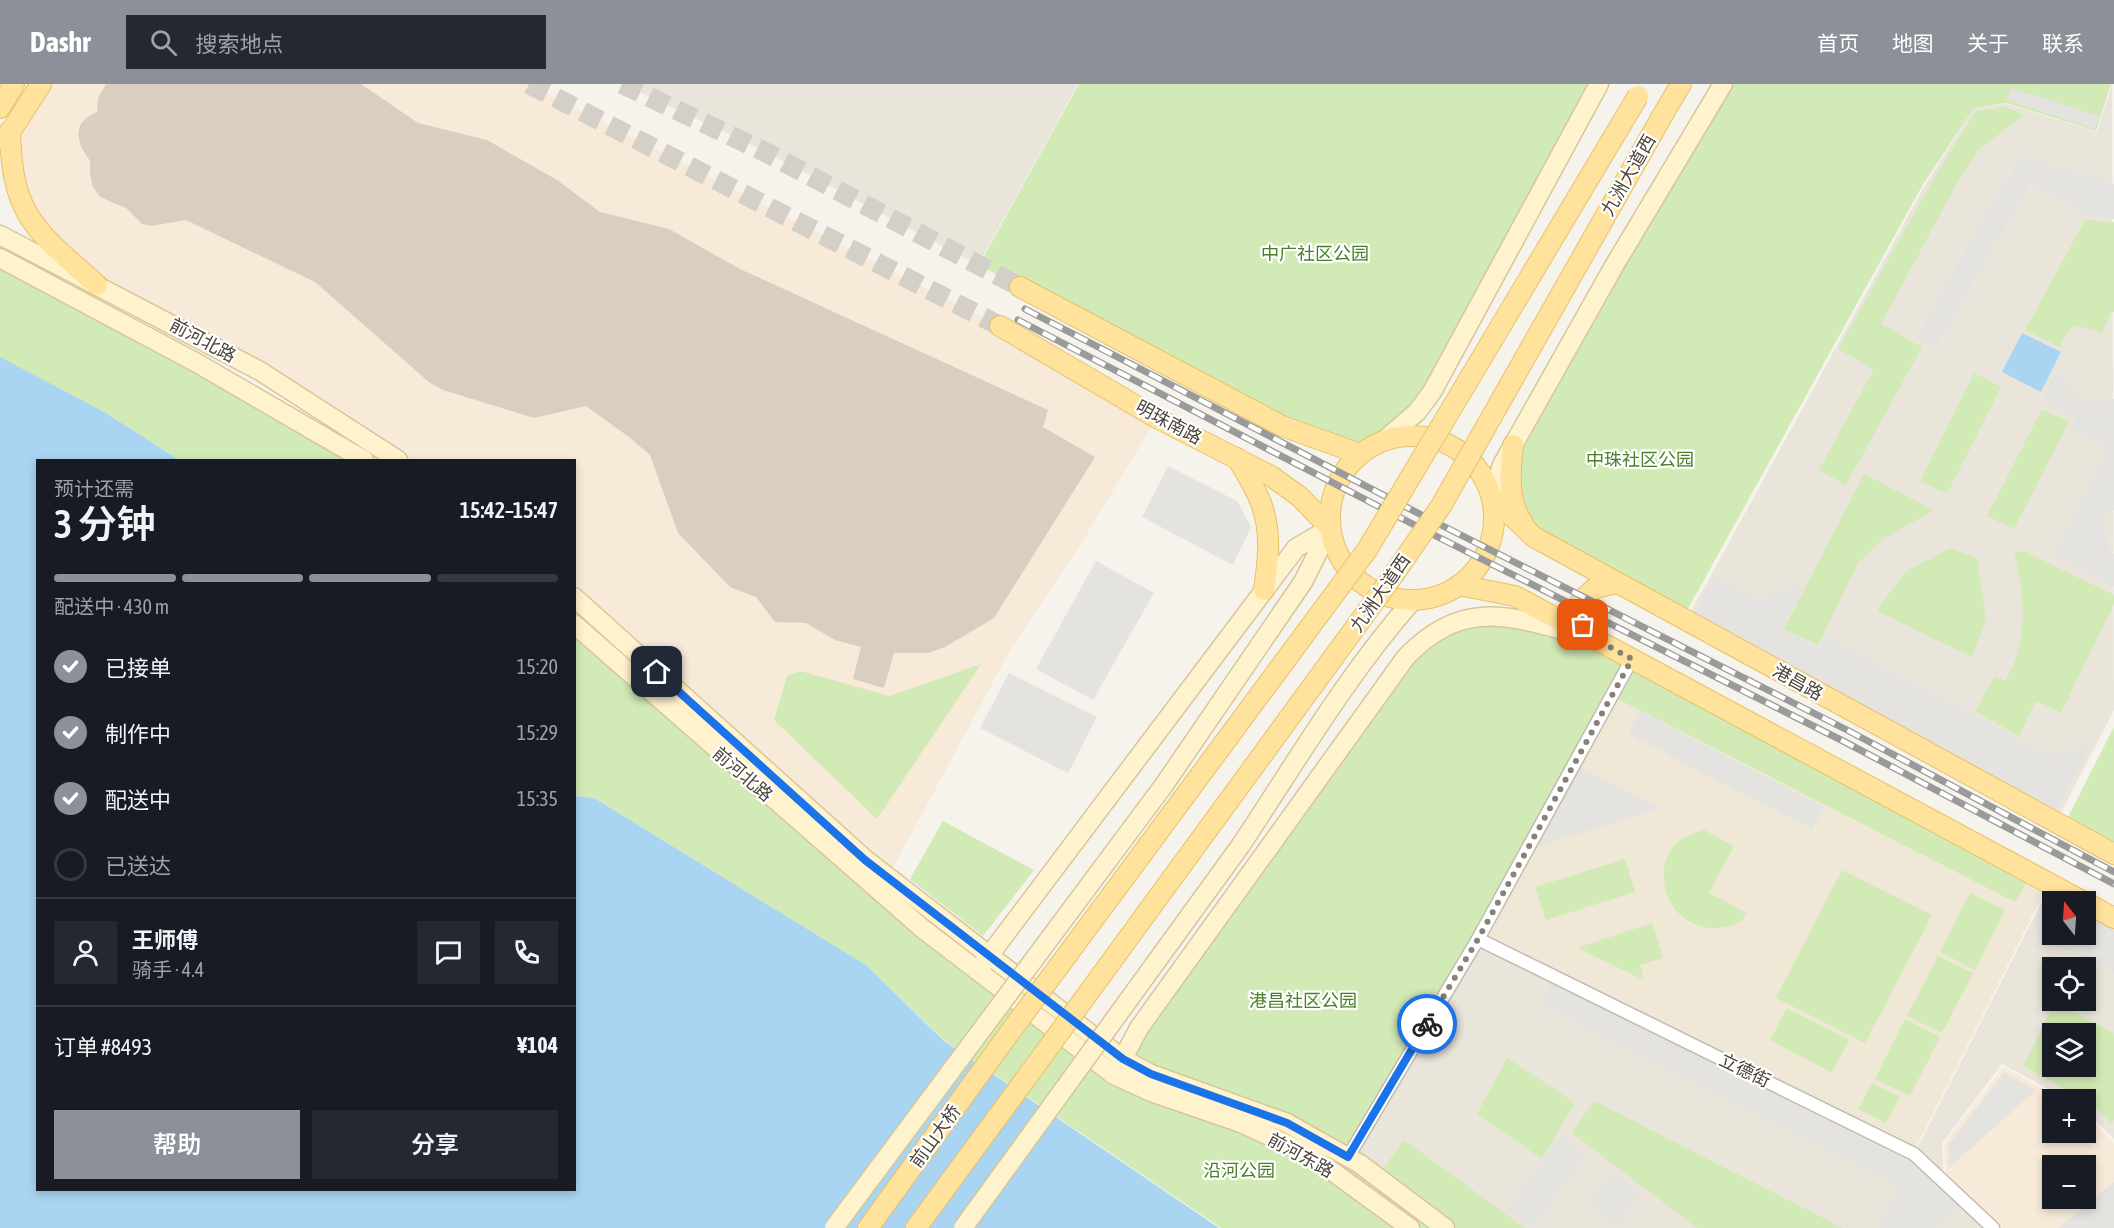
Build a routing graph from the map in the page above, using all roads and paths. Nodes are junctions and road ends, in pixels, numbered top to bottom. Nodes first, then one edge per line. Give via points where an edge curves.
1 (41, 84) edge
2 (1599, 84) edge
3 (1645, 84) edge
4 (1681, 84) edge
5 (1723, 84) edge
6 (5, 139) edge
7 (0, 235) edge
8 (0, 258) edge
9 (97, 285) junction
10 (1020, 287) tunnel mouth
11 (1000, 326) tunnel mouth
12 (1383, 441) junction
13 (1513, 445) junction
14 (1359, 454) junction
15 (1237, 458) junction
16 (362, 459) edge
17 (396, 459) edge
18 (1492, 496) junction
19 (1330, 528) junction
20 (1534, 537) junction
21 (1617, 583) junction
22 (1460, 585) junction
23 (1264, 591) junction
24 (576, 599) edge
25 (1413, 600) junction
26 (576, 626) edge
27 (1595, 639) junction
28 (1632, 659) junction
29 (2114, 855) edge
30 (2064, 891) edge
31 (2096, 908) edge
32 (2114, 918) edge
33 (1478, 939) junction
34 (983, 964) junction
35 (1002, 1043) joint
36 (1118, 1067) junction
37 (1348, 1157) junction
38 (834, 1228) edge
39 (868, 1228) edge
40 (916, 1228) edge
41 (963, 1228) edge
42 (1410, 1228) edge
43 (1445, 1228) edge
44 (1993, 1228) edge

1 - 6 main road
2 - 12 main road via 1432,392 1417,412
3 - 35 main road, 九洲大道西, bridge via 1367,550
4 - 40 main road, 九洲大道西, bridge via 1441,506
5 - 13 main road
6 - 9 main road via 18,194 28,216 44,237
7 - 9 main road, 前河北路
8 - 16 main road, 前河北路 via 197,363
9 - 17 main road, 前河北路 via 260,371
10 - 14 main road via 1282,426
11 - 15 main road, 明珠南路 via 1157,418
12 - 14 main road
12 - 18 main road via 1410,436 1437,440 1461,452 1480,472
13 - 18 main road
13 - 20 main road via 1514,503
14 - 19 main road via 1341,475 1331,500
15 - 19 main road, 明珠南路 via 1300,497
15 - 23 main road via 1261,503 1269,536
18 - 20 main road, 港昌路
18 - 22 main road via 1494,524 1489,547 1477,568
19 - 23 main road via 1296,548
19 - 25 main road via 1336,551 1349,572 1367,587 1389,597
19 - 38 main road, bridge via 1303,582 1164,785
20 - 21 main road, 港昌路
21 - 27 main road via 1595,588 1581,601 1580,618
21 - 29 main road, 港昌路
22 - 25 main road via 1437,596
22 - 27 main road via 1515,596
23 - 34 main road
24 - 34 main road, 前河北路
25 - 41 main road, bridge via 1382,636 1241,846
26 - 34 main road, 前河北路 via 916,923
27 - 28 main road
27 - 36 main road via 1521,619 1494,616 1452,622 1416,647 1139,1028
28 - 30 main road
28 - 33 street
31 - 32 main road
33 - 37 street
33 - 44 street, 立德街 via 1914,1154
34 - 36 main road, 前河北路
35 - 39 main road, 前山大桥
36 - 37 main road, 前河东路 via 1151,1074 1287,1123
36 - 42 main road, 前河东路 via 1151,1092 1240,1123 1310,1155
37 - 43 main road, 前河东路

